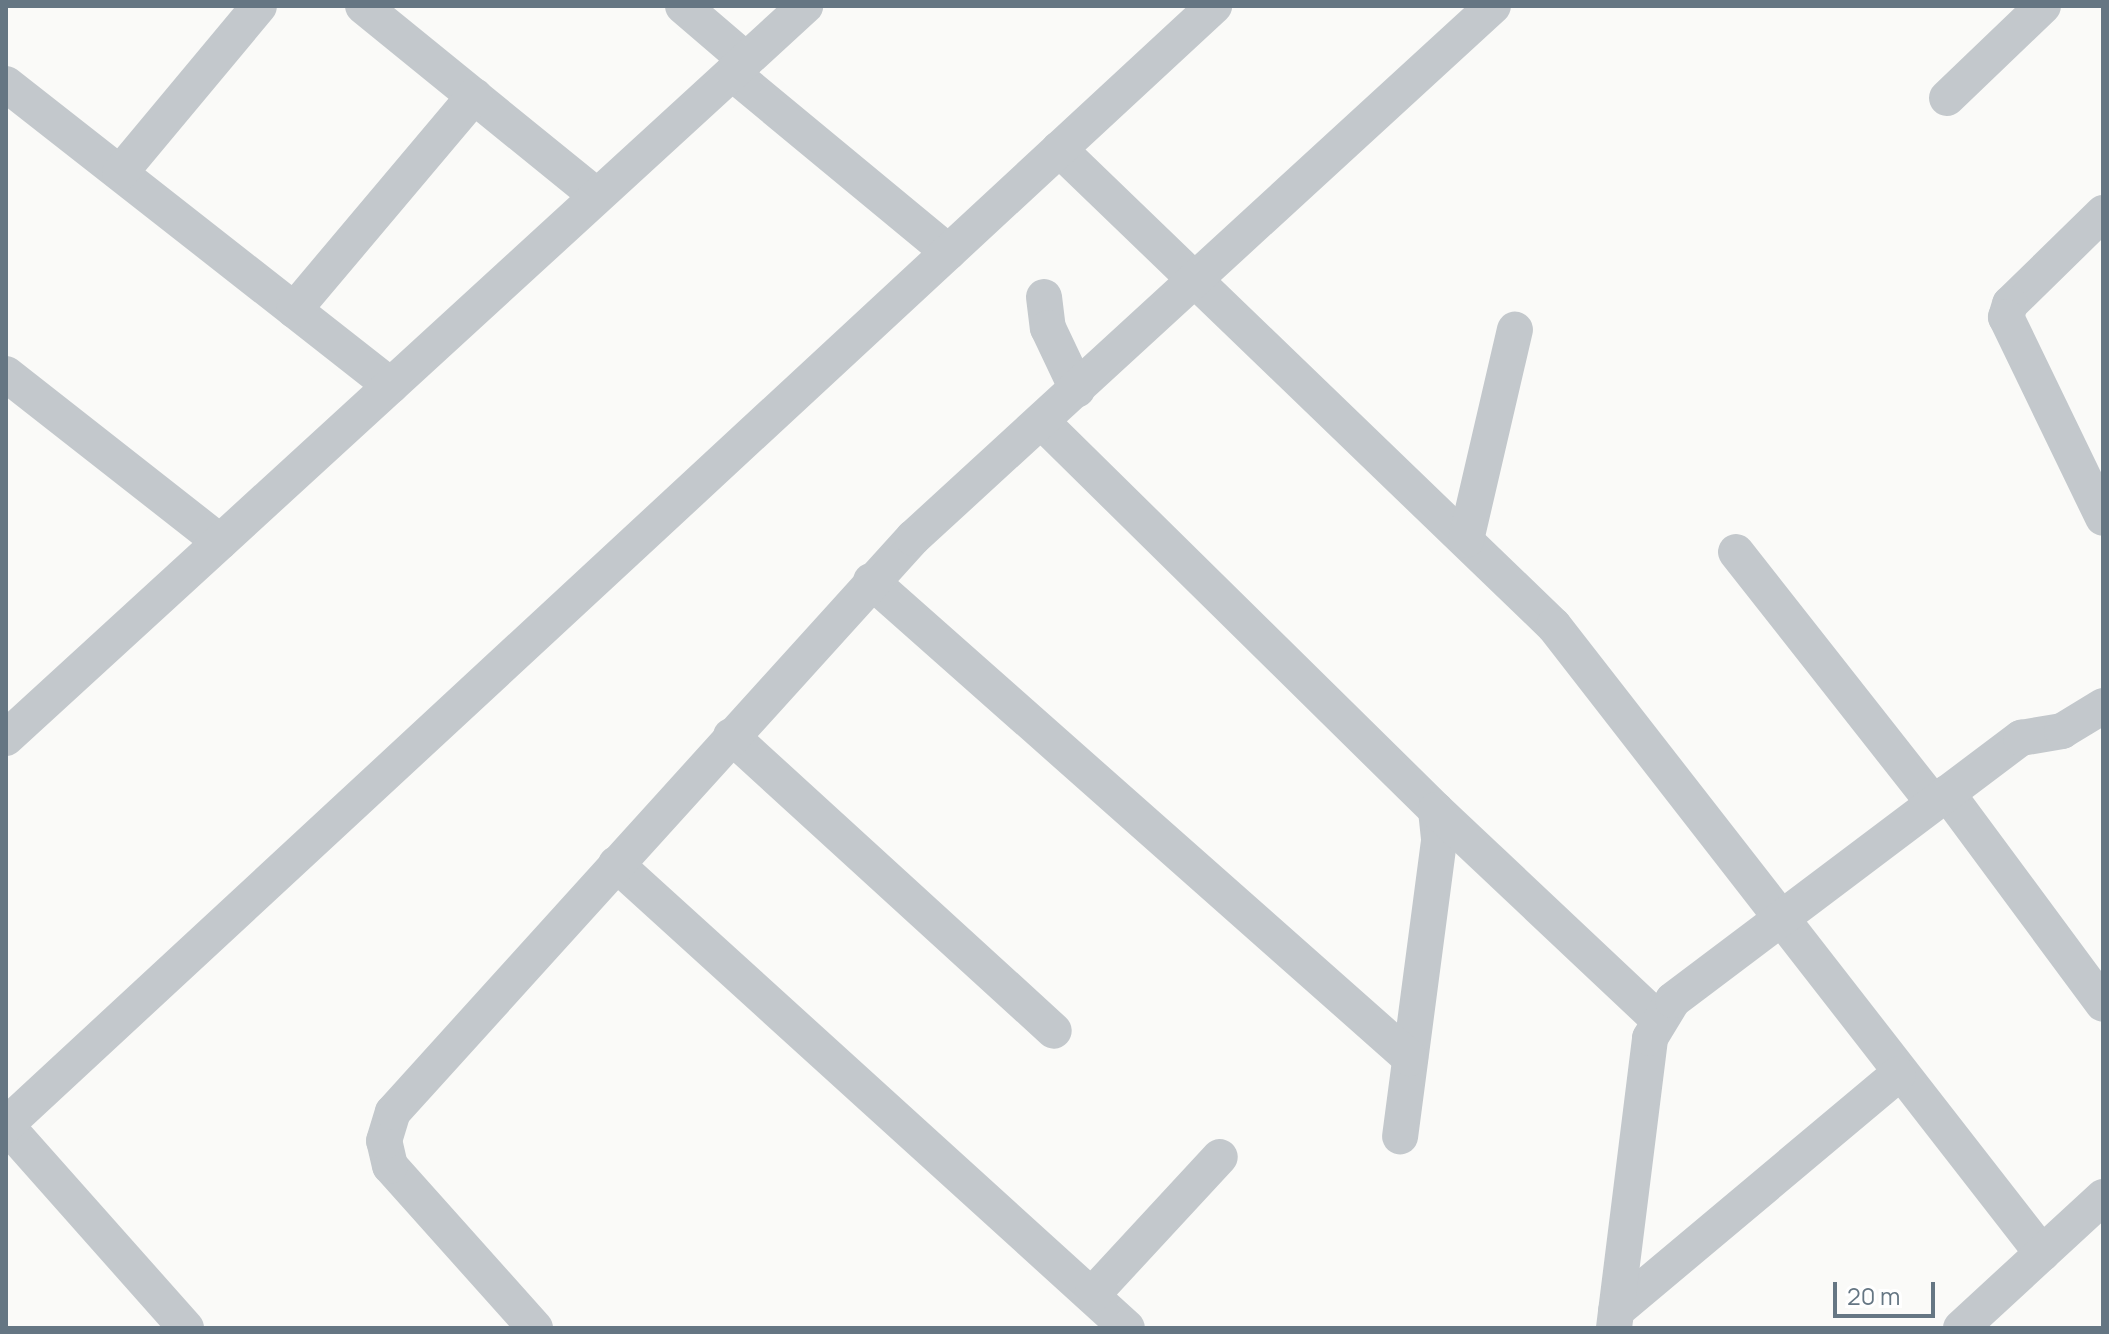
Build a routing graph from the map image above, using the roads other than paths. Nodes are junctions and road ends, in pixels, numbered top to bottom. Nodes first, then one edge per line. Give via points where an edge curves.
1 (259, 6) edge
2 (363, 6) edge
3 (683, 6) edge
4 (805, 6) edge
5 (1214, 6) edge
6 (1493, 6) edge
7 (2043, 6) edge
8 (739, 67) junction
9 (6, 84) edge
10 (474, 96) junction
11 (1947, 98) dead end
12 (1059, 149) junction
13 (120, 173) junction
14 (597, 196) junction
15 (2103, 213) edge
16 (948, 252) junction
17 (1196, 280) junction
18 (1044, 297) dead end
19 (294, 310) junction
20 (1515, 330) dead end
21 (391, 386) junction
22 (11, 387) edge
23 (1077, 389) junction
24 (1042, 422) junction
25 (2095, 478) edge
26 (2103, 518) edge
27 (1466, 540) junction
28 (220, 542) junction
29 (1736, 552) dead end
30 (871, 581) junction
31 (2103, 706) edge
32 (731, 736) junction
33 (6, 738) edge
34 (1940, 798) junction
35 (1436, 810) junction
36 (616, 864) junction
37 (1779, 918) junction
38 (2103, 1004) edge
39 (1658, 1019) junction
40 (1054, 1031) dead end
41 (1410, 1058) junction
42 (1898, 1074) junction
43 (1400, 1136) dead end
44 (1220, 1157) dead end
45 (2103, 1197) edge
46 (2042, 1253) junction
47 (1092, 1295) junction
48 (1615, 1320) edge
49 (186, 1328) edge
50 (535, 1328) edge
51 (1127, 1328) edge
52 (1961, 1328) edge

1 - 13 street
2 - 10 street
3 - 8 street
4 - 8 street
5 - 12 street
6 - 17 street
7 - 11 street
8 - 14 street
8 - 16 street
9 - 13 street
10 - 14 street
10 - 19 street
12 - 16 street
12 - 17 street
13 - 19 street
14 - 21 street
15 - 25 street via 2006,310
16 - 49 street via 6,1125
17 - 23 street
17 - 27 street
18 - 23 street via 1048,328
19 - 21 street
20 - 27 street
21 - 28 street
22 - 28 street
23 - 24 street
24 - 30 street
24 - 35 street
25 - 26 street
27 - 37 street via 1554,626
28 - 33 street
29 - 34 street
30 - 32 street
30 - 41 street
31 - 34 street via 2062,731 2021,738
32 - 36 street
32 - 40 street
34 - 37 street
34 - 38 street
35 - 39 street
35 - 41 street via 1439,841
36 - 47 street
36 - 50 street via 393,1112 384,1141 390,1166
37 - 39 street
37 - 42 street
39 - 48 street
41 - 43 street
42 - 46 street
42 - 48 street
44 - 47 street
45 - 46 street
46 - 52 street
47 - 51 street

